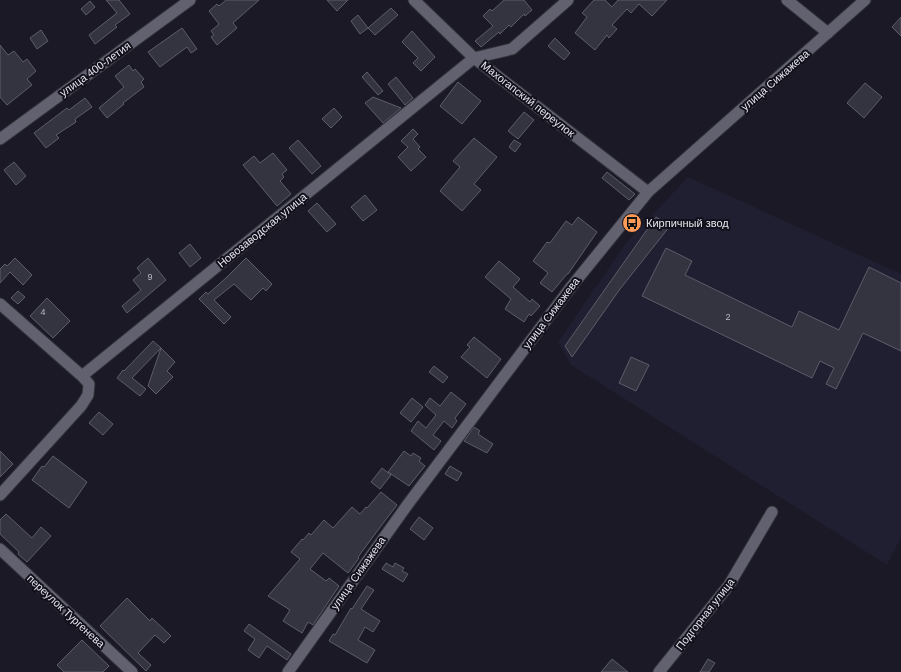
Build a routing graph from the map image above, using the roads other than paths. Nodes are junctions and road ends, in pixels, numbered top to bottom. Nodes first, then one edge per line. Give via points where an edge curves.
1 (190, 0) edge
2 (414, 0) edge
3 (568, 0) edge
4 (787, 0) edge
5 (865, 0) edge
6 (828, 33) junction
7 (474, 58) junction
8 (0, 139) edge
9 (648, 192) junction
10 (0, 304) edge
11 (82, 376) junction
12 (0, 495) edge
13 (772, 512) dead end
14 (0, 549) edge
15 (132, 672) edge
16 (288, 672) edge
17 (659, 672) edge

1 - 8 street, улица 400-летия
2 - 7 street, Махогапский переулок
3 - 7 street, Новозаводская улица via 512,49
4 - 6 street
5 - 6 street, улица Сижажева
6 - 9 street, улица Сижажева
7 - 9 street, Махогапский переулок
7 - 11 street, Новозаводская улица
9 - 16 street, улица Сижажева via 571,287 408,504
10 - 11 street
11 - 12 street via 89,384 88,394 80,406
13 - 17 street, Подгорная улица via 729,585
14 - 15 street, переулок Тургенева

